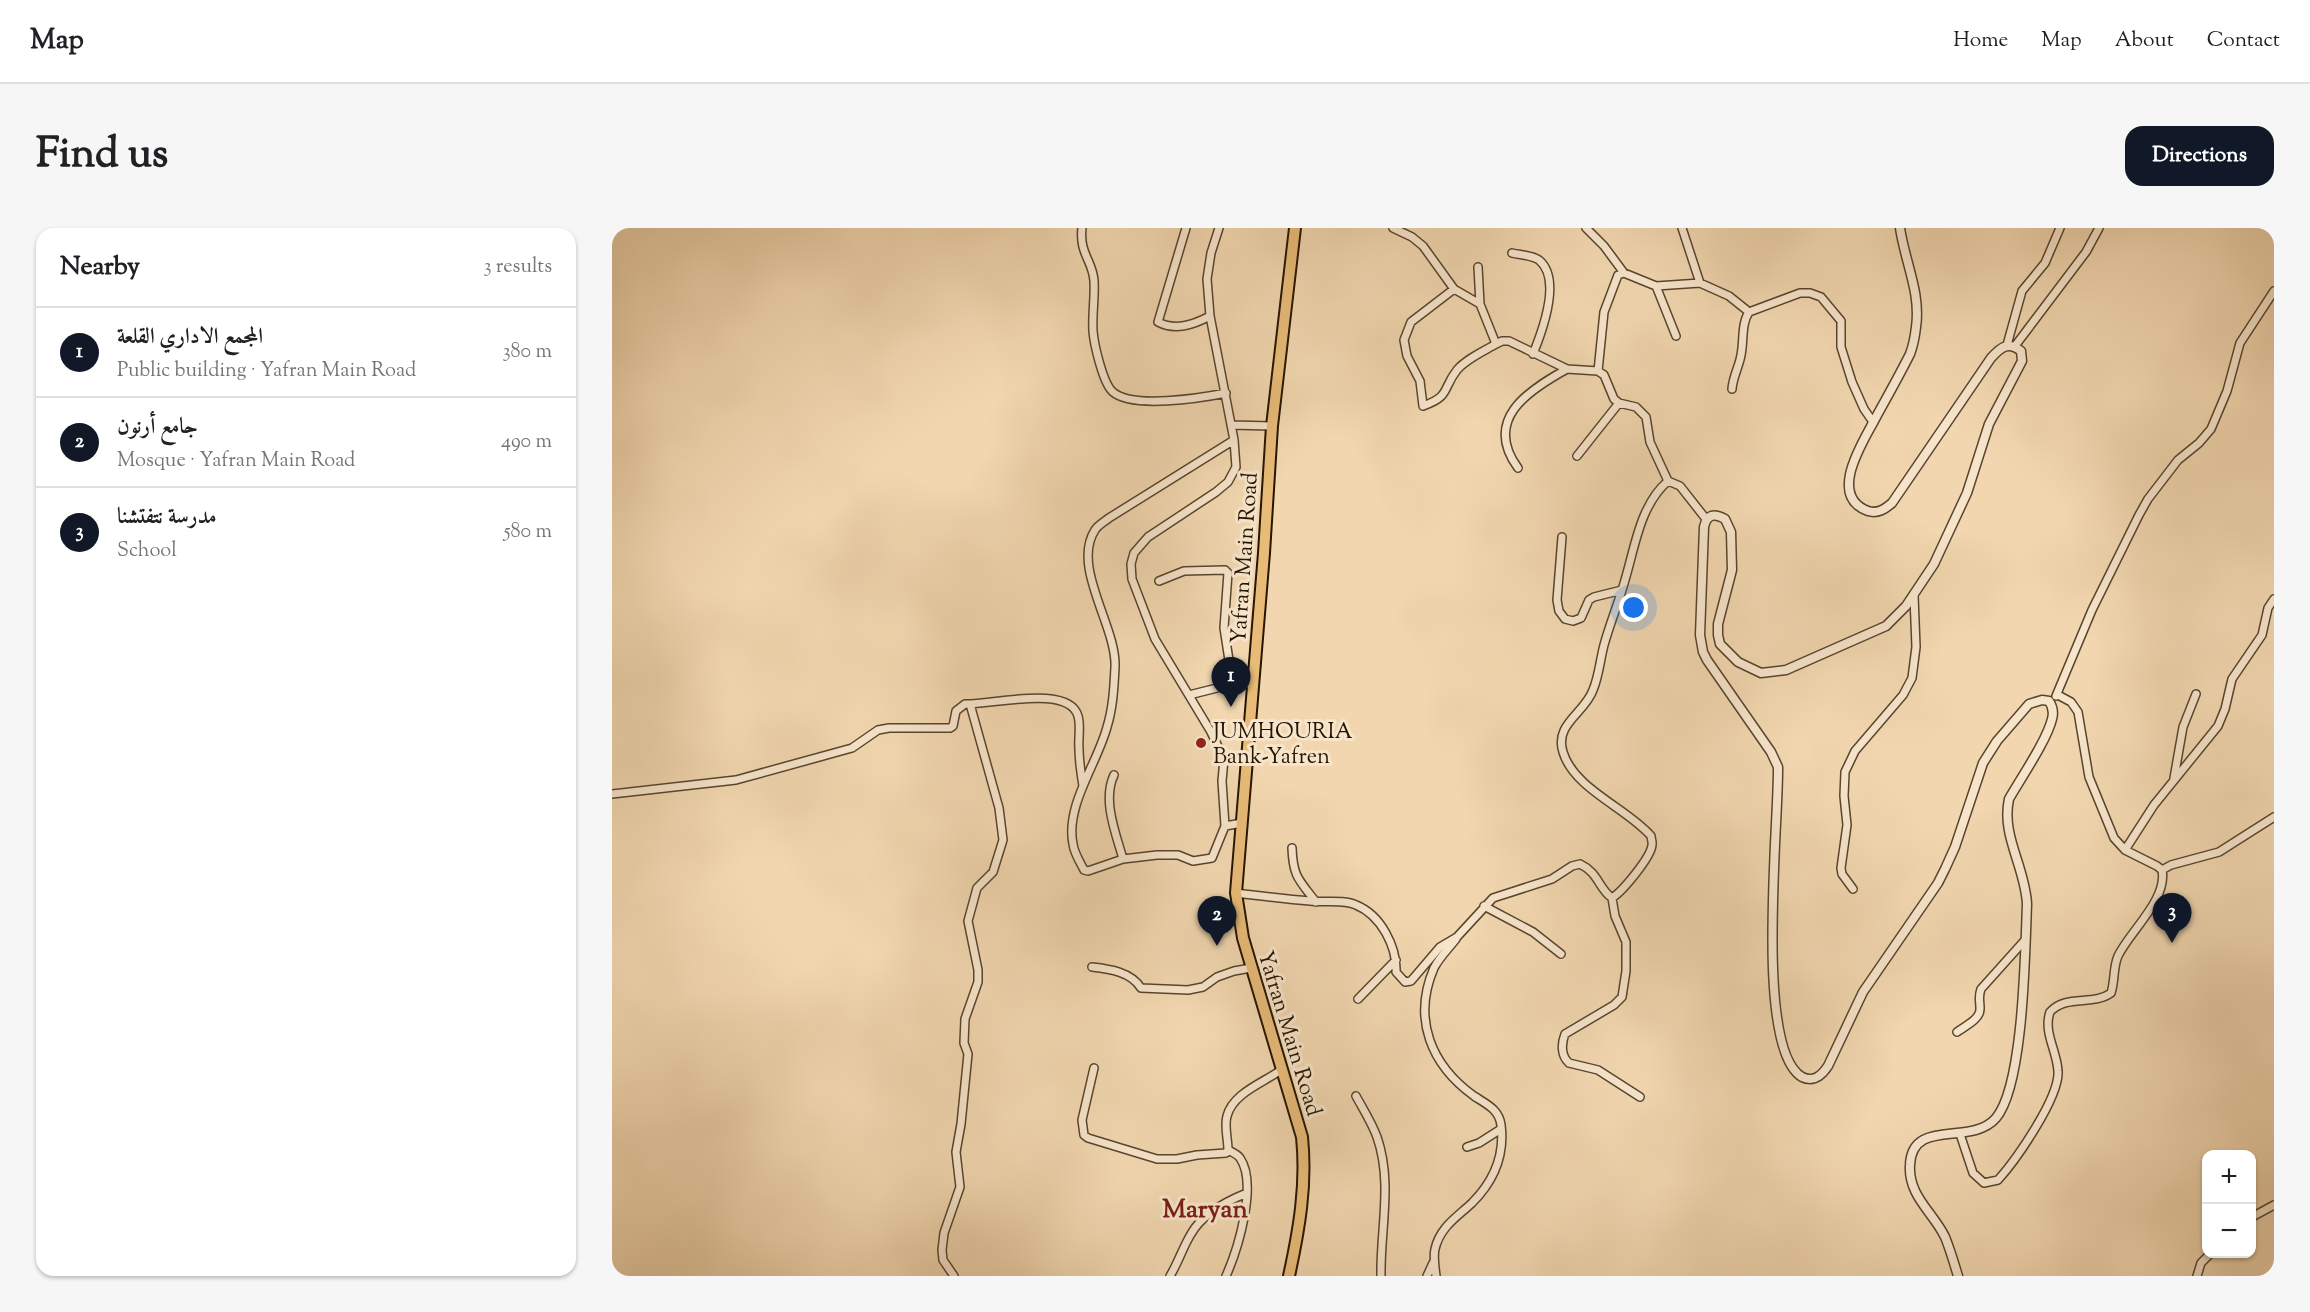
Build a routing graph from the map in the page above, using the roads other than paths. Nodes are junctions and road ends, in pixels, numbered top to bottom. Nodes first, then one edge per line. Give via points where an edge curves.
1 (1082, 228) edge
2 (1186, 228) edge
3 (1219, 228) edge
4 (1294, 228) edge
5 (1393, 228) edge
6 (1586, 228) edge
7 (1683, 228) edge
8 (1900, 228) edge
9 (2060, 228) edge
10 (2099, 228) edge
11 (1512, 253) dead end
12 (1478, 267) dead end
13 (1624, 273) junction
14 (1700, 284) junction
15 (1656, 286) junction
16 (1454, 289) junction
17 (2274, 291) edge
18 (1480, 304) junction
19 (1749, 312) junction
20 (1210, 316) junction
21 (1676, 336) dead end
22 (1496, 344) junction
23 (2011, 345) junction
24 (1533, 354) junction
25 (1567, 369) junction
26 (1598, 371) junction
27 (1732, 388) dead end
28 (1226, 393) junction
29 (1619, 403) junction
30 (1873, 422) junction
31 (1231, 425) junction
32 (1272, 426) junction
33 (1234, 440) junction
34 (1577, 456) dead end
35 (1518, 468) dead end
36 (1668, 481) junction
37 (1706, 519) junction
38 (1562, 537) dead end
39 (1159, 581) dead end
40 (1622, 591) junction
41 (1914, 596) junction
42 (2274, 599) edge
43 (1253, 683) junction
44 (1233, 686) junction
45 (2196, 694) dead end
46 (1189, 695) junction
47 (2058, 695) junction
48 (2049, 701) junction
49 (970, 704) junction
50 (1114, 775) dead end
51 (2173, 780) junction
52 (1083, 788) junction
53 (612, 794) edge
54 (2274, 817) edge
55 (1242, 823) junction
56 (1224, 826) junction
57 (1292, 848) dead end
58 (2125, 850) junction
59 (1123, 859) junction
60 (2162, 870) junction
61 (1853, 889) dead end
62 (1236, 893) junction
63 (1612, 898) junction
64 (1316, 902) junction
65 (1484, 906) junction
66 (1457, 937) junction
67 (2025, 940) junction
68 (1561, 954) dead end
69 (1396, 960) junction
70 (1092, 967) dead end
71 (1251, 968) junction
72 (1359, 999) dead end
73 (1957, 1032) dead end
74 (1094, 1068) dead end
75 (1281, 1070) junction
76 (1356, 1096) dead end
77 (1640, 1097) dead end
78 (1501, 1129) junction
79 (1960, 1134) junction
80 (1467, 1147) dead end
81 (1228, 1149) junction
82 (1247, 1193) junction
83 (2274, 1205) edge
84 (2256, 1215) edge
85 (2206, 1258) edge
86 (1434, 1260) junction
87 (954, 1276) edge
88 (1170, 1276) edge
89 (1226, 1276) edge
90 (1289, 1276) edge
91 (1381, 1276) edge
92 (1427, 1276) edge
93 (1436, 1276) edge
94 (1958, 1276) edge
95 (2197, 1276) edge

1 - 28 street via 1082,249 1094,278 1093,333 1111,391 1122,397 1185,401
2 - 20 street via 1158,322 1180,327
3 - 20 street via 1207,279
4 - 32 main road, Yafran Main Road
5 - 16 street via 1423,246
6 - 13 street
7 - 14 street
8 - 30 street via 1917,294 1916,329 1911,351
9 - 23 street via 2045,263 2022,291
10 - 23 street via 2086,252
11 - 24 street via 1539,260 1548,277 1548,310
12 - 18 street
13 - 15 street
13 - 26 street via 1614,282 1604,312
14 - 15 street
14 - 19 street via 1729,296
15 - 21 street
16 - 18 street
16 - 22 street via 1411,322 1404,340 1407,356 1420,381 1423,406 1446,392 1457,370
17 - 47 street via 2240,343 2227,391 2211,429 2178,460 2139,515 2092,610
18 - 22 street
19 - 27 street
19 - 30 street via 1800,293 1821,297 1841,321 1841,347 1852,382
20 - 28 street
22 - 24 street via 1509,341
23 - 30 street via 1991,358 1892,502 1882,511 1872,512 1861,508 1849,486 1853,460
23 - 41 street via 2021,351 2022,361 1989,424 1967,494
24 - 25 street
25 - 26 street
25 - 35 street via 1545,381 1515,406 1508,417 1505,441
26 - 29 street
28 - 31 street
29 - 34 street
29 - 36 street via 1636,406 1646,417 1650,442
31 - 32 street
31 - 33 street
32 - 43 main road, Yafran Main Road
33 - 46 street via 1236,466 1228,482 1148,537 1134,552 1131,564 1132,579 1155,639
33 - 52 street via 1109,518 1096,527 1091,537 1091,581 1114,648 1115,665 1107,727
36 - 37 street via 1680,486
36 - 40 street via 1653,499 1642,522
37 - 41 street via 1719,516 1730,526 1732,570 1718,624 1720,644 1750,669 1761,673 1786,670 1869,634 1895,618
37 - 48 street via 1703,652 1772,752 1778,767 1774,993 1780,1042 1799,1075 1807,1079 1822,1075 1863,992 1938,884 1955,847 1983,763 1997,741 2029,704
38 - 40 street via 1557,600 1565,619 1581,618 1594,597
39 - 44 street via 1184,571 1228,573 1224,628
40 - 63 street via 1594,689 1566,724 1561,747 1572,771 1651,836 1650,851 1633,877
41 - 61 street via 1916,647 1912,678 1903,695 1855,751 1845,772 1847,825 1841,868
42 - 51 street via 2262,635 2232,679 2218,726
43 - 44 street
43 - 55 main road, Yafran Main Road
44 - 46 street
45 - 51 street via 2183,727
46 - 56 street via 1224,759
47 - 48 street
47 - 58 street via 2075,707 2089,777 2114,838
48 - 67 street via 2052,720 2009,799 2006,819 2025,881
49 - 52 street via 1052,698 1073,706 1079,718
49 - 53 street via 957,708 950,728 878,730 852,748 736,780
49 - 87 street via 999,808 1003,840 993,873 976,888 968,921 978,982 965,1019 964,1043 968,1054 956,1152 960,1187 942,1250 943,1260
50 - 59 street via 1109,797
51 - 58 street
52 - 59 street via 1074,816 1073,844 1084,870
54 - 60 street via 2219,852
55 - 56 street
55 - 62 main road, Yafran Main Road
56 - 59 street via 1212,858 1193,861 1178,855 1157,855
57 - 64 street via 1296,877
58 - 60 street
60 - 79 street via 2163,883 2157,897 2117,959 2111,993 2064,1003 2050,1012 2048,1027 2059,1073 2057,1088 2043,1116 1998,1180 1984,1183 1973,1173
62 - 64 street
62 - 71 main road, Yafran Main Road
63 - 65 street via 1594,873 1580,864 1552,879 1493,898
63 - 77 street via 1626,942 1622,997 1565,1034 1563,1054 1569,1063 1598,1070
64 - 69 street via 1348,902 1368,912 1394,946
65 - 66 street
65 - 68 street via 1533,932
66 - 69 street via 1440,947 1411,981 1400,979
66 - 78 street via 1435,966 1426,1002 1425,1029 1437,1058 1457,1081 1493,1108 1499,1115
67 - 73 street via 1981,989 1978,1017
67 - 79 street via 2018,1052 2008,1093 1990,1124
69 - 72 street
70 - 71 street via 1126,975 1141,988 1167,990 1203,987 1217,977
71 - 75 main road, Yafran Main Road
74 - 81 street via 1082,1120 1088,1138 1157,1159 1217,1155
75 - 81 street via 1231,1105 1226,1118
75 - 90 main road, Yafran Main Road via 1296,1112 1304,1162 1300,1224
76 - 91 street via 1377,1137 1384,1164
78 - 80 street
78 - 86 street via 1494,1177 1443,1231
79 - 94 street via 1928,1137 1919,1142 1909,1166 1914,1192 1945,1236
81 - 82 street via 1239,1156 1243,1165
82 - 88 street via 1200,1221
82 - 89 street via 1248,1203
83 - 84 street
85 - 95 street
86 - 92 street
86 - 93 street

